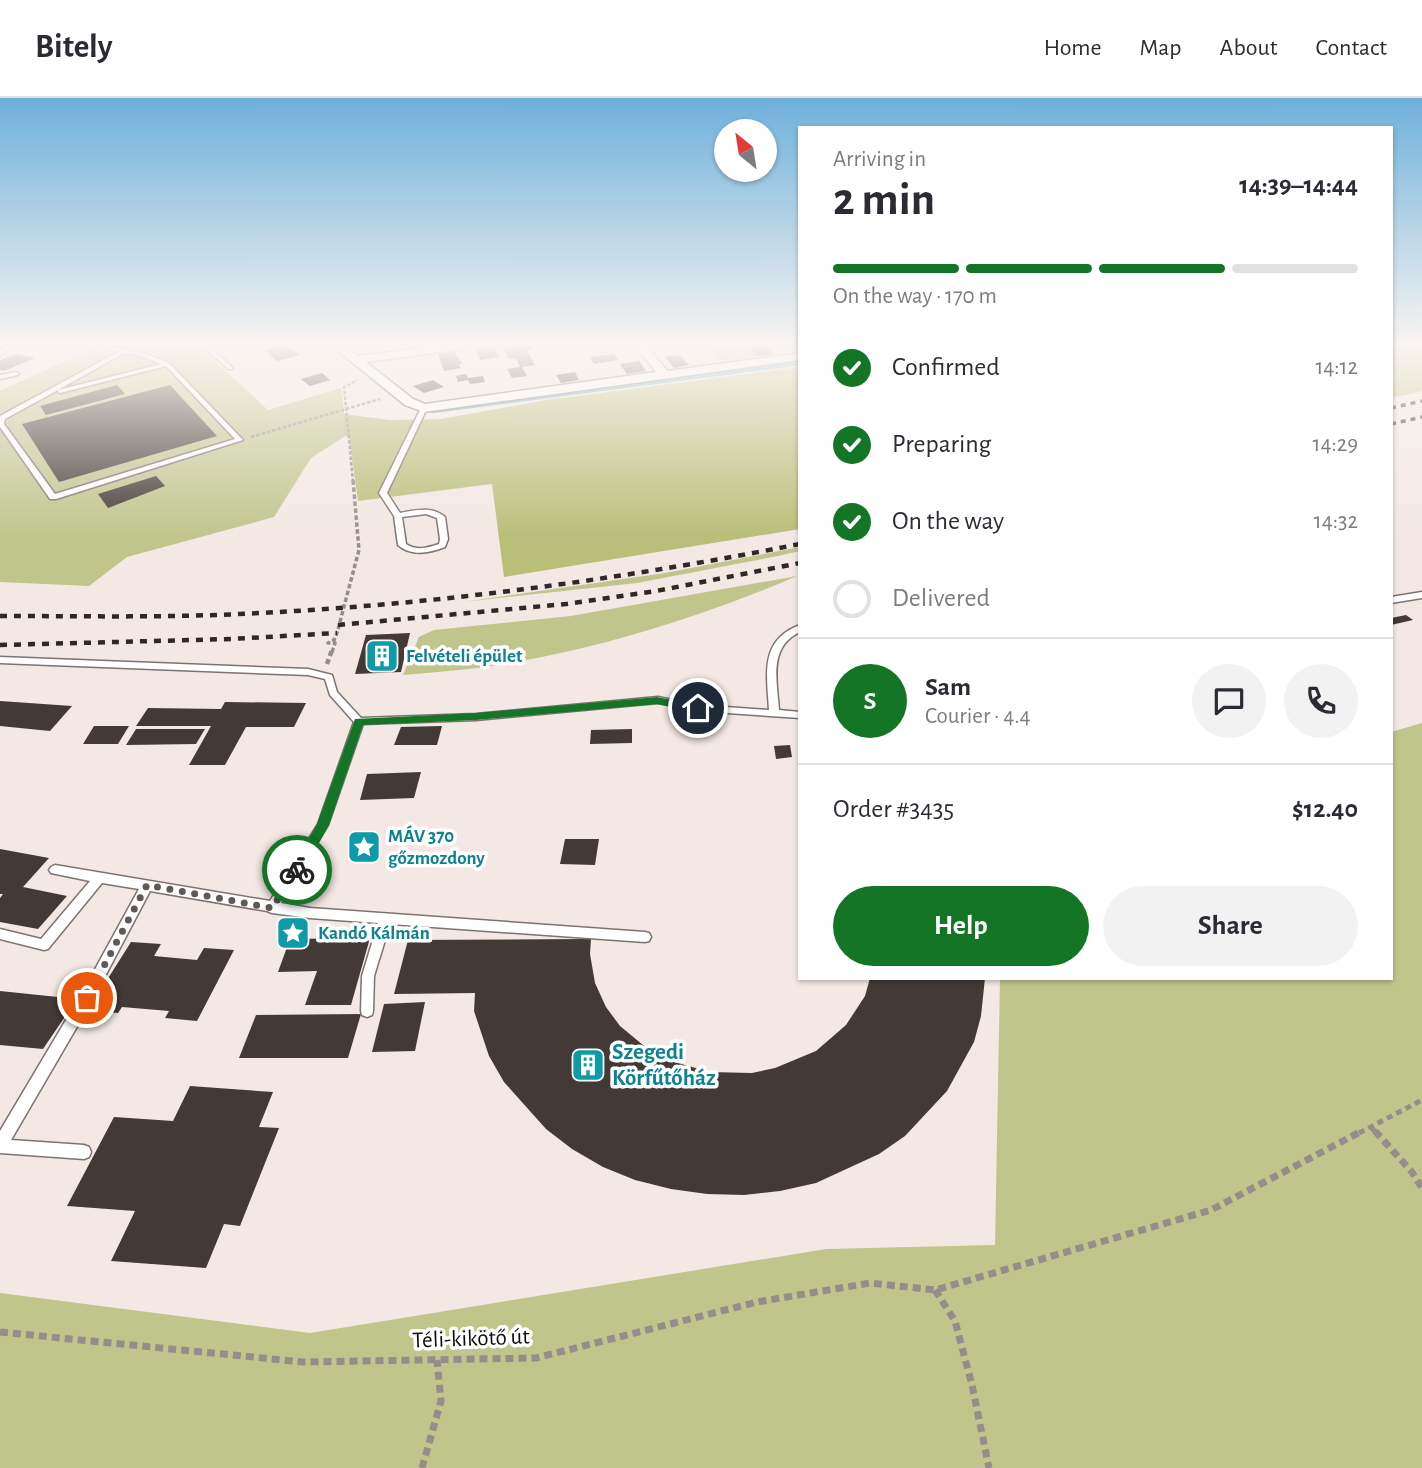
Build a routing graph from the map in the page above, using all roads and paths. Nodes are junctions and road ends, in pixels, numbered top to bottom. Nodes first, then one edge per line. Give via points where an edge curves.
1 (346, 409) edge
2 (211, 410) edge
3 (343, 410) edge
4 (423, 410) edge
5 (1, 418) edge
6 (240, 440) junction
7 (398, 516) junction
8 (1422, 595) edge
9 (1393, 600) edge
10 (798, 629) edge
11 (0, 660) edge
12 (323, 674) junction
13 (774, 714) junction
14 (798, 715) edge
15 (359, 721) junction
16 (55, 870) dead end
17 (99, 878) junction
18 (147, 885) junction
19 (272, 908) junction
20 (386, 918) junction
21 (0, 934) edge
22 (645, 937) dead end
23 (368, 1011) dead end
24 (1422, 1100) edge
25 (1371, 1127) junction
26 (0, 1145) edge
27 (84, 1152) dead end
28 (1422, 1188) edge
29 (935, 1290) junction
30 (0, 1332) edge
31 (437, 1360) junction
32 (422, 1468) edge
33 (989, 1468) edge

1 - 12 path via 359,550 337,633 328,643 335,643
2 - 6 lane
3 - 6 path
4 - 7 lane via 383,493
5 - 6 lane via 53,497
7 - 7 lane via 402,545 407,549 442,545 441,517 436,513
8 - 9 lane
10 - 13 lane via 776,644 770,660
11 - 12 lane
12 - 15 lane via 331,680 333,693
13 - 14 lane
13 - 15 lane via 657,701 476,717
15 - 19 lane via 323,825
16 - 17 lane
17 - 18 lane
17 - 21 lane via 44,945
18 - 19 lane
18 - 26 lane
19 - 20 lane
20 - 22 lane
20 - 23 lane via 368,976
24 - 25 path
25 - 28 path
25 - 29 path via 1211,1210
26 - 27 lane
29 - 31 path, Téli-kikötő út via 870,1283 757,1302 536,1358
29 - 33 path via 955,1321
30 - 31 path, Téli-kikötő út via 303,1362
31 - 32 path via 441,1401

